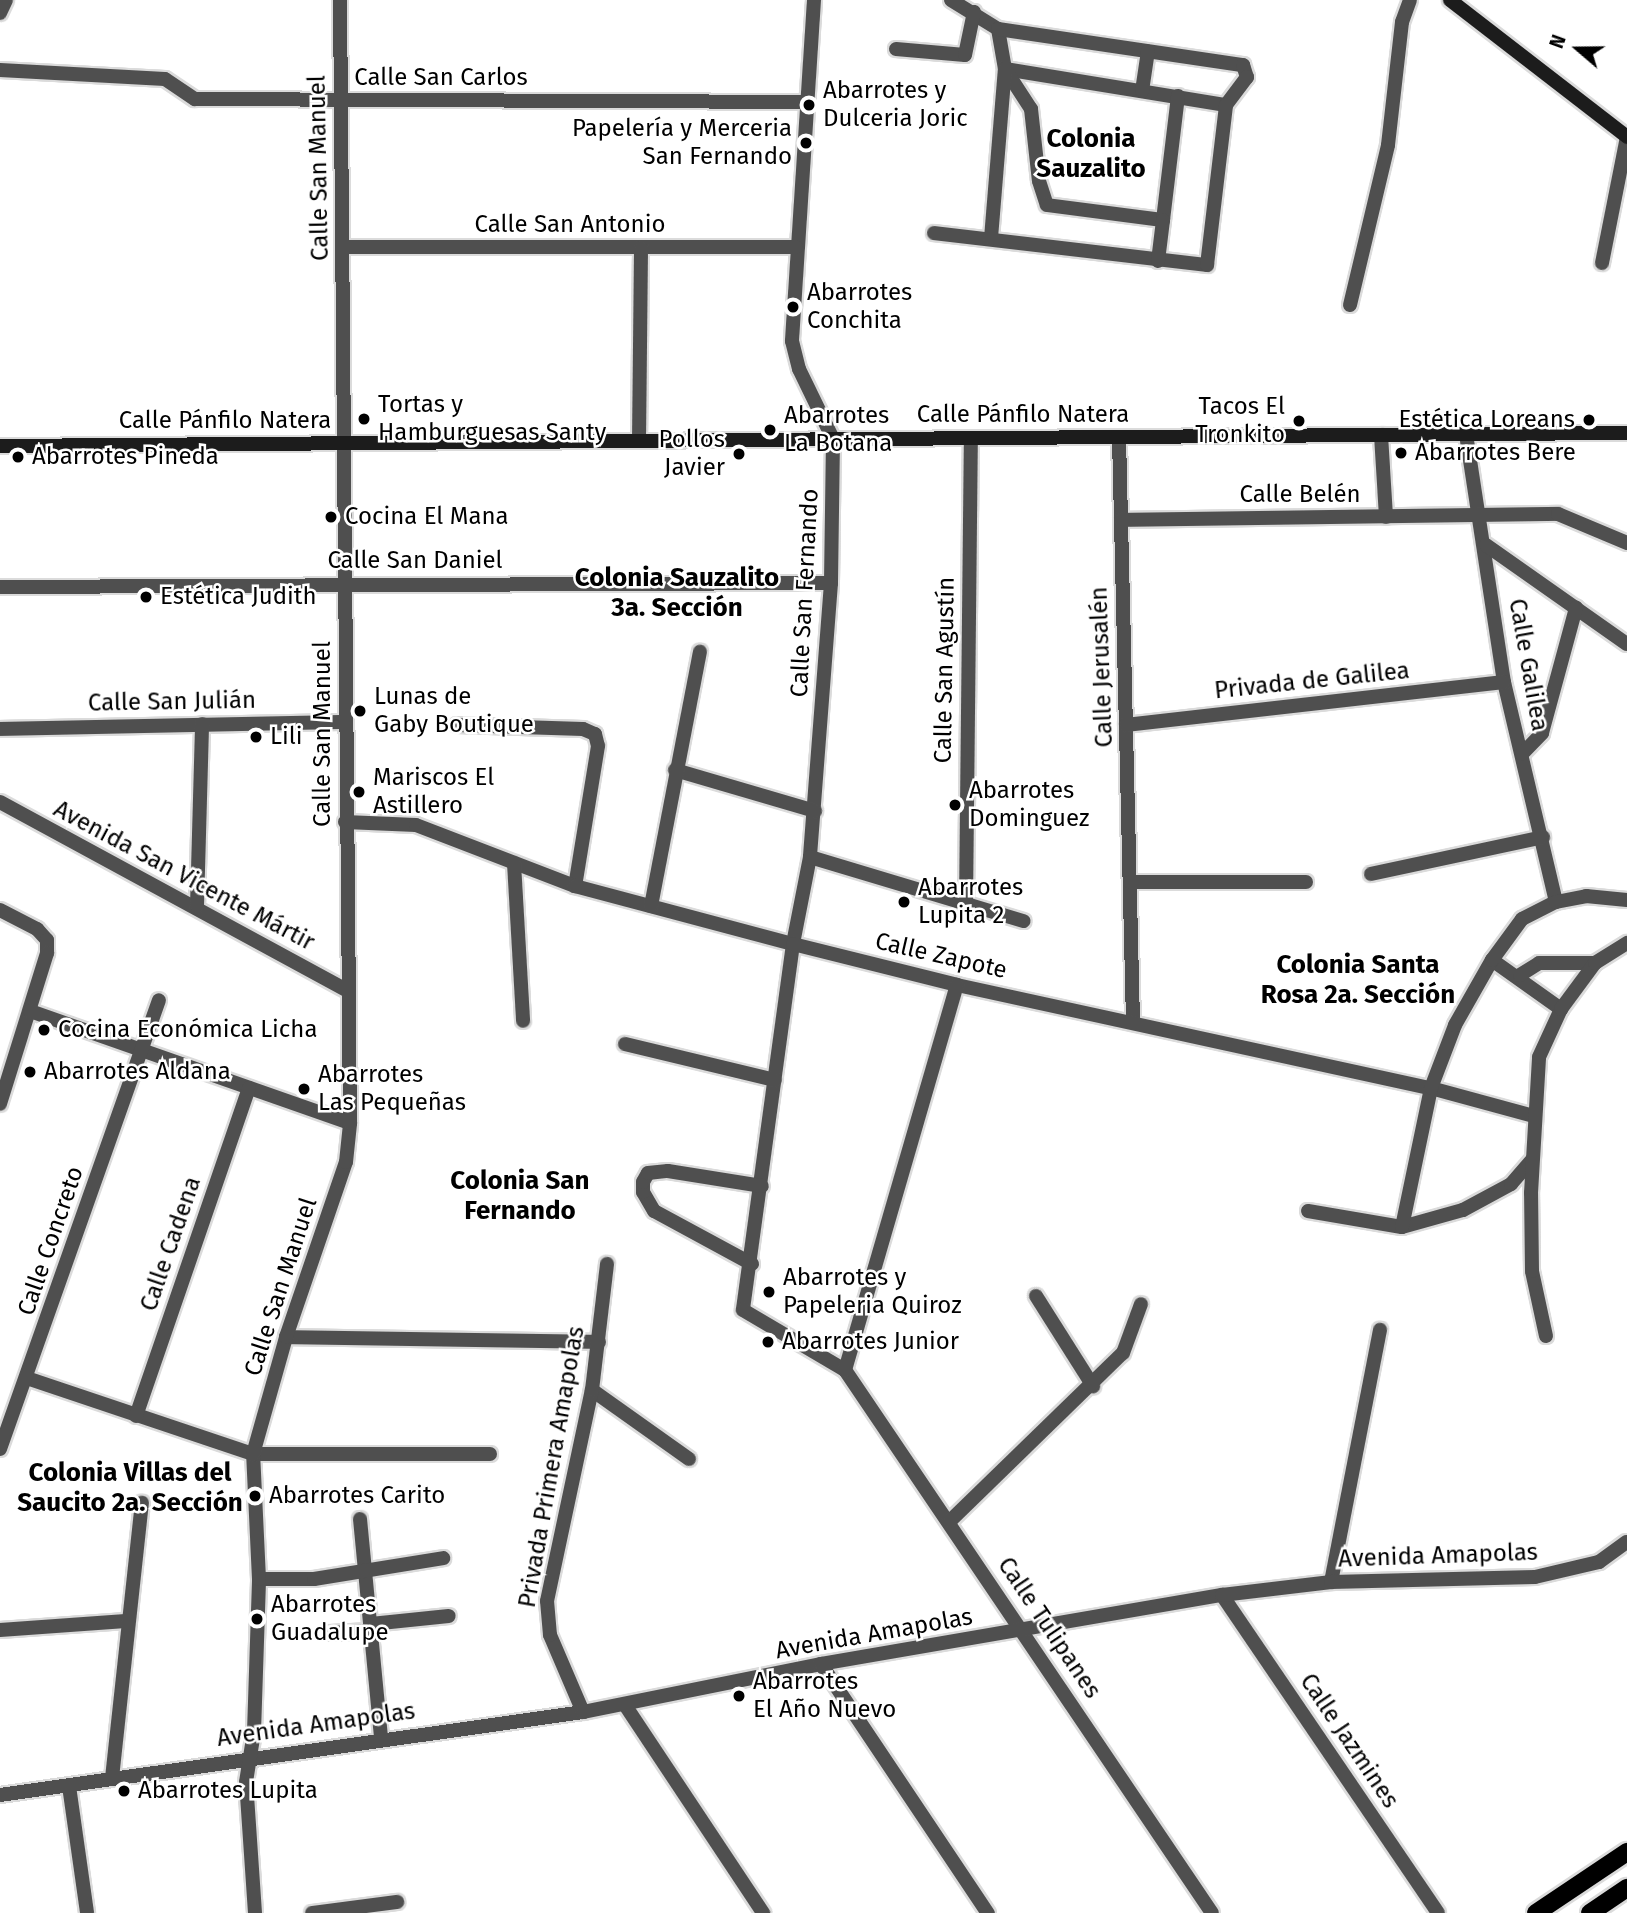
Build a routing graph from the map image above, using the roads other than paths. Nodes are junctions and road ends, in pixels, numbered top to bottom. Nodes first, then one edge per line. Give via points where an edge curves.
1 (6, 0) edge
2 (340, 0) edge
3 (814, 0) edge
4 (951, 0) edge
5 (1410, 0) edge
6 (1450, 0) edge
7 (975, 12) junction
8 (0, 13) edge
9 (998, 29) junction
10 (896, 49) dead end
11 (1148, 51) junction
12 (1005, 69) junction
13 (0, 70) edge
14 (1142, 91) junction
15 (1178, 96) junction
16 (342, 101) junction
17 (805, 102) junction
18 (1226, 105) junction
19 (1627, 137) edge
20 (1163, 220) junction
21 (934, 233) dead end
22 (990, 238) junction
23 (343, 247) junction
24 (796, 247) junction
25 (641, 248) junction
26 (1158, 261) junction
27 (1602, 262) dead end
28 (1350, 304) dead end
29 (1627, 433) edge
30 (1466, 434) junction
31 (1381, 435) junction
32 (1119, 437) junction
33 (971, 438) junction
34 (834, 439) junction
35 (639, 441) junction
36 (344, 443) junction
37 (0, 446) edge
38 (1386, 517) junction
39 (1480, 517) junction
40 (1121, 520) junction
41 (1627, 543) edge
42 (1486, 544) junction
43 (831, 583) junction
44 (346, 584) junction
45 (0, 587) edge
46 (1576, 608) junction
47 (1627, 644) edge
48 (700, 652) dead end
49 (1504, 682) junction
50 (345, 722) junction
51 (202, 724) junction
52 (457, 725) dead end
53 (1126, 725) junction
54 (0, 729) edge
55 (1522, 754) junction
56 (675, 770) junction
57 (0, 802) edge
58 (815, 811) junction
59 (345, 822) junction
60 (1543, 837) junction
61 (810, 857) junction
62 (514, 863) junction
63 (1371, 874) dead end
64 (1130, 882) junction
65 (1306, 882) dead end
66 (575, 886) junction
67 (1627, 900) edge
68 (1556, 902) junction
69 (966, 903) junction
70 (197, 905) junction
71 (651, 906) junction
72 (0, 910) edge
73 (1024, 921) dead end
74 (793, 943) junction
75 (1627, 943) edge
76 (1492, 960) junction
77 (1595, 963) junction
78 (1520, 975) junction
79 (957, 985) junction
80 (346, 990) junction
81 (159, 1000) dead end
82 (1561, 1009) junction
83 (30, 1011) junction
84 (523, 1021) dead end
85 (1133, 1021) junction
86 (625, 1044) dead end
87 (142, 1048) junction
88 (775, 1080) junction
89 (249, 1088) junction
90 (1431, 1088) junction
91 (0, 1104) edge
92 (1534, 1116) junction
93 (350, 1123) junction
94 (1532, 1160) junction
95 (762, 1186) junction
96 (1308, 1211) dead end
97 (1402, 1227) junction
98 (752, 1264) junction
99 (607, 1265) dead end
100 (1036, 1296) dead end
101 (1141, 1304) dead end
102 (1380, 1330) dead end
103 (1546, 1336) dead end
104 (286, 1337) junction
105 (599, 1342) junction
106 (845, 1370) junction
107 (27, 1378) junction
108 (1093, 1387) junction
109 (592, 1390) junction
110 (136, 1416) junction
111 (0, 1449) edge
112 (253, 1454) junction
113 (490, 1454) dead end
114 (689, 1460) dead end
115 (142, 1503) dead end
116 (360, 1519) dead end
117 (950, 1521) junction
118 (1627, 1542) edge
119 (443, 1558) dead end
120 (365, 1572) junction
121 (259, 1579) junction
122 (1331, 1582) junction
123 (1222, 1595) junction
124 (449, 1616) dead end
125 (126, 1621) junction
126 (371, 1628) junction
127 (0, 1630) edge
128 (1023, 1632) junction
129 (330, 1633) dead end
130 (821, 1664) junction
131 (625, 1705) junction
132 (583, 1712) junction
133 (381, 1739) junction
134 (250, 1757) junction
135 (112, 1778) junction
136 (69, 1786) junction
137 (0, 1795) edge
138 (1627, 1852) edge
139 (1627, 1888) edge
140 (397, 1902) dead end
141 (86, 1913) edge
142 (255, 1913) edge
143 (312, 1913) edge
144 (763, 1913) edge
145 (988, 1913) edge
146 (1212, 1913) edge
147 (1438, 1913) edge
148 (1536, 1913) edge
149 (1590, 1913) edge

1 - 8 street
2 - 16 street, Calle San Manuel
3 - 17 street, Calle San Fernando
4 - 7 street
5 - 28 street via 1402,22 1388,145
6 - 19 main road
7 - 9 street
7 - 10 street via 965,55
9 - 11 street
9 - 12 street
11 - 14 street
11 - 18 street via 1243,65 1247,77
12 - 14 street
12 - 20 street via 1031,109 1039,181 1047,205
12 - 22 street
13 - 16 street, Calle San Carlos via 165,79 195,99
14 - 15 street
15 - 18 street
15 - 20 street
16 - 17 street, Calle San Carlos
16 - 23 street, Calle San Manuel
17 - 24 street, Calle San Fernando
18 - 26 street via 1207,265
19 - 27 street
20 - 26 street
21 - 22 street
22 - 26 street
23 - 25 street, Calle San Antonio
23 - 36 street, Calle San Manuel
24 - 25 street, Calle San Antonio
24 - 34 street, Calle San Fernando via 792,341 799,369
25 - 35 street
29 - 30 main road, Calle Pánfilo Natera
30 - 31 main road, Calle Pánfilo Natera
30 - 39 street, Calle Galilea
31 - 32 main road, Calle Pánfilo Natera
31 - 38 street
32 - 33 main road, Calle Pánfilo Natera
32 - 40 street, Calle Jerusalén
33 - 34 main road, Calle Pánfilo Natera
33 - 69 street, Calle San Agustín
34 - 35 main road, Calle Pánfilo Natera
34 - 43 street, Calle San Fernando
35 - 36 main road, Calle Pánfilo Natera
36 - 37 main road, Calle Pánfilo Natera
36 - 44 street, Calle San Manuel
38 - 39 street, Calle Belén
38 - 40 street, Calle Belén
39 - 41 street, Calle Belén via 1558,514
39 - 42 street, Calle Galilea
40 - 53 street, Calle Jerusalén
42 - 46 street
42 - 49 street, Calle Galilea
43 - 44 street, Calle San Daniel
43 - 58 street, Calle San Fernando
44 - 45 street, Calle San Daniel
44 - 50 street, Calle San Manuel
46 - 47 street
46 - 55 street via 1542,733
48 - 56 street
49 - 53 street, Privada de Galilea
49 - 55 street, Calle Galilea
50 - 51 street, Calle San Julián
50 - 59 street, Calle San Manuel
51 - 54 street, Calle San Julián
51 - 70 street
52 - 66 street via 583,729 595,734 598,746
53 - 64 street, Calle Jerusalén
55 - 60 street, Calle Galilea
56 - 58 street
56 - 71 street
57 - 70 street, Avenida San Vicente Mártir
58 - 61 street, Calle San Fernando
59 - 62 street, Calle Zapote via 416,825
59 - 80 street, Calle San Manuel
60 - 63 street
60 - 68 street, Calle Galilea
61 - 69 street
61 - 74 street, Calle San Fernando
62 - 66 street, Calle Zapote
62 - 84 street
64 - 65 street
64 - 85 street, Calle Jerusalén
66 - 71 street, Calle Zapote
67 - 68 street via 1586,896
68 - 76 street via 1522,919
69 - 73 street
70 - 80 street, Avenida San Vicente Mártir
71 - 74 street, Calle Zapote
72 - 83 street via 47,940
74 - 79 street, Calle Zapote
74 - 88 street, Calle San Fernando
75 - 77 street
76 - 78 street
76 - 90 street via 1455,1025
77 - 78 street via 1539,963
77 - 82 street
78 - 82 street
79 - 85 street, Calle Zapote
79 - 106 street
80 - 93 street, Calle San Manuel
81 - 87 street, Calle Concreto
82 - 92 street via 1539,1057
83 - 87 street
83 - 91 street
85 - 90 street, Calle Zapote
86 - 88 street
87 - 89 street
87 - 107 street, Calle Concreto
88 - 95 street, Calle San Fernando
89 - 93 street
89 - 110 street, Calle Cadena
90 - 92 street, Calle Zapote
90 - 97 street
92 - 94 street
93 - 104 street, Calle San Manuel via 346,1162
94 - 97 street via 1511,1184 1463,1210
94 - 103 street via 1532,1271
95 - 98 street, Calle San Fernando
95 - 98 street via 668,1171 648,1174 643,1182 654,1212
96 - 97 street
98 - 106 street, Calle San Fernando via 743,1310 808,1344
99 - 105 street, Privada Primera Amapolas
100 - 108 street
101 - 108 street via 1123,1353
102 - 122 street
104 - 105 street
104 - 112 street, Calle San Manuel
105 - 109 street, Privada Primera Amapolas
106 - 117 street, Calle Tulipanes
107 - 110 street
107 - 111 street, Calle Concreto
108 - 117 street
109 - 114 street
109 - 132 street, Privada Primera Amapolas via 547,1601 550,1635
110 - 112 street
112 - 113 street
112 - 121 street, Calle San Manuel
115 - 125 street
116 - 120 street
117 - 128 street, Calle Tulipanes
118 - 122 street, Avenida Amapolas via 1599,1562 1535,1577
119 - 120 street
120 - 121 street
120 - 126 street
121 - 134 street, Calle San Manuel
122 - 123 street, Avenida Amapolas
123 - 128 street, Avenida Amapolas
123 - 147 street, Calle Jazmines
124 - 126 street
125 - 127 street
125 - 135 street
126 - 129 street
126 - 133 street
128 - 130 street, Avenida Amapolas
128 - 146 street, Calle Tulipanes
130 - 131 street, Avenida Amapolas
130 - 145 street
131 - 132 street, Avenida Amapolas
131 - 144 street
132 - 133 street, Avenida Amapolas
133 - 134 street, Avenida Amapolas
134 - 135 street, Avenida Amapolas
134 - 142 street, Calle San Manuel via 246,1782
135 - 136 street, Avenida Amapolas
136 - 137 street, Avenida Amapolas
136 - 141 street
138 - 148 main road
139 - 149 main road
140 - 143 street

